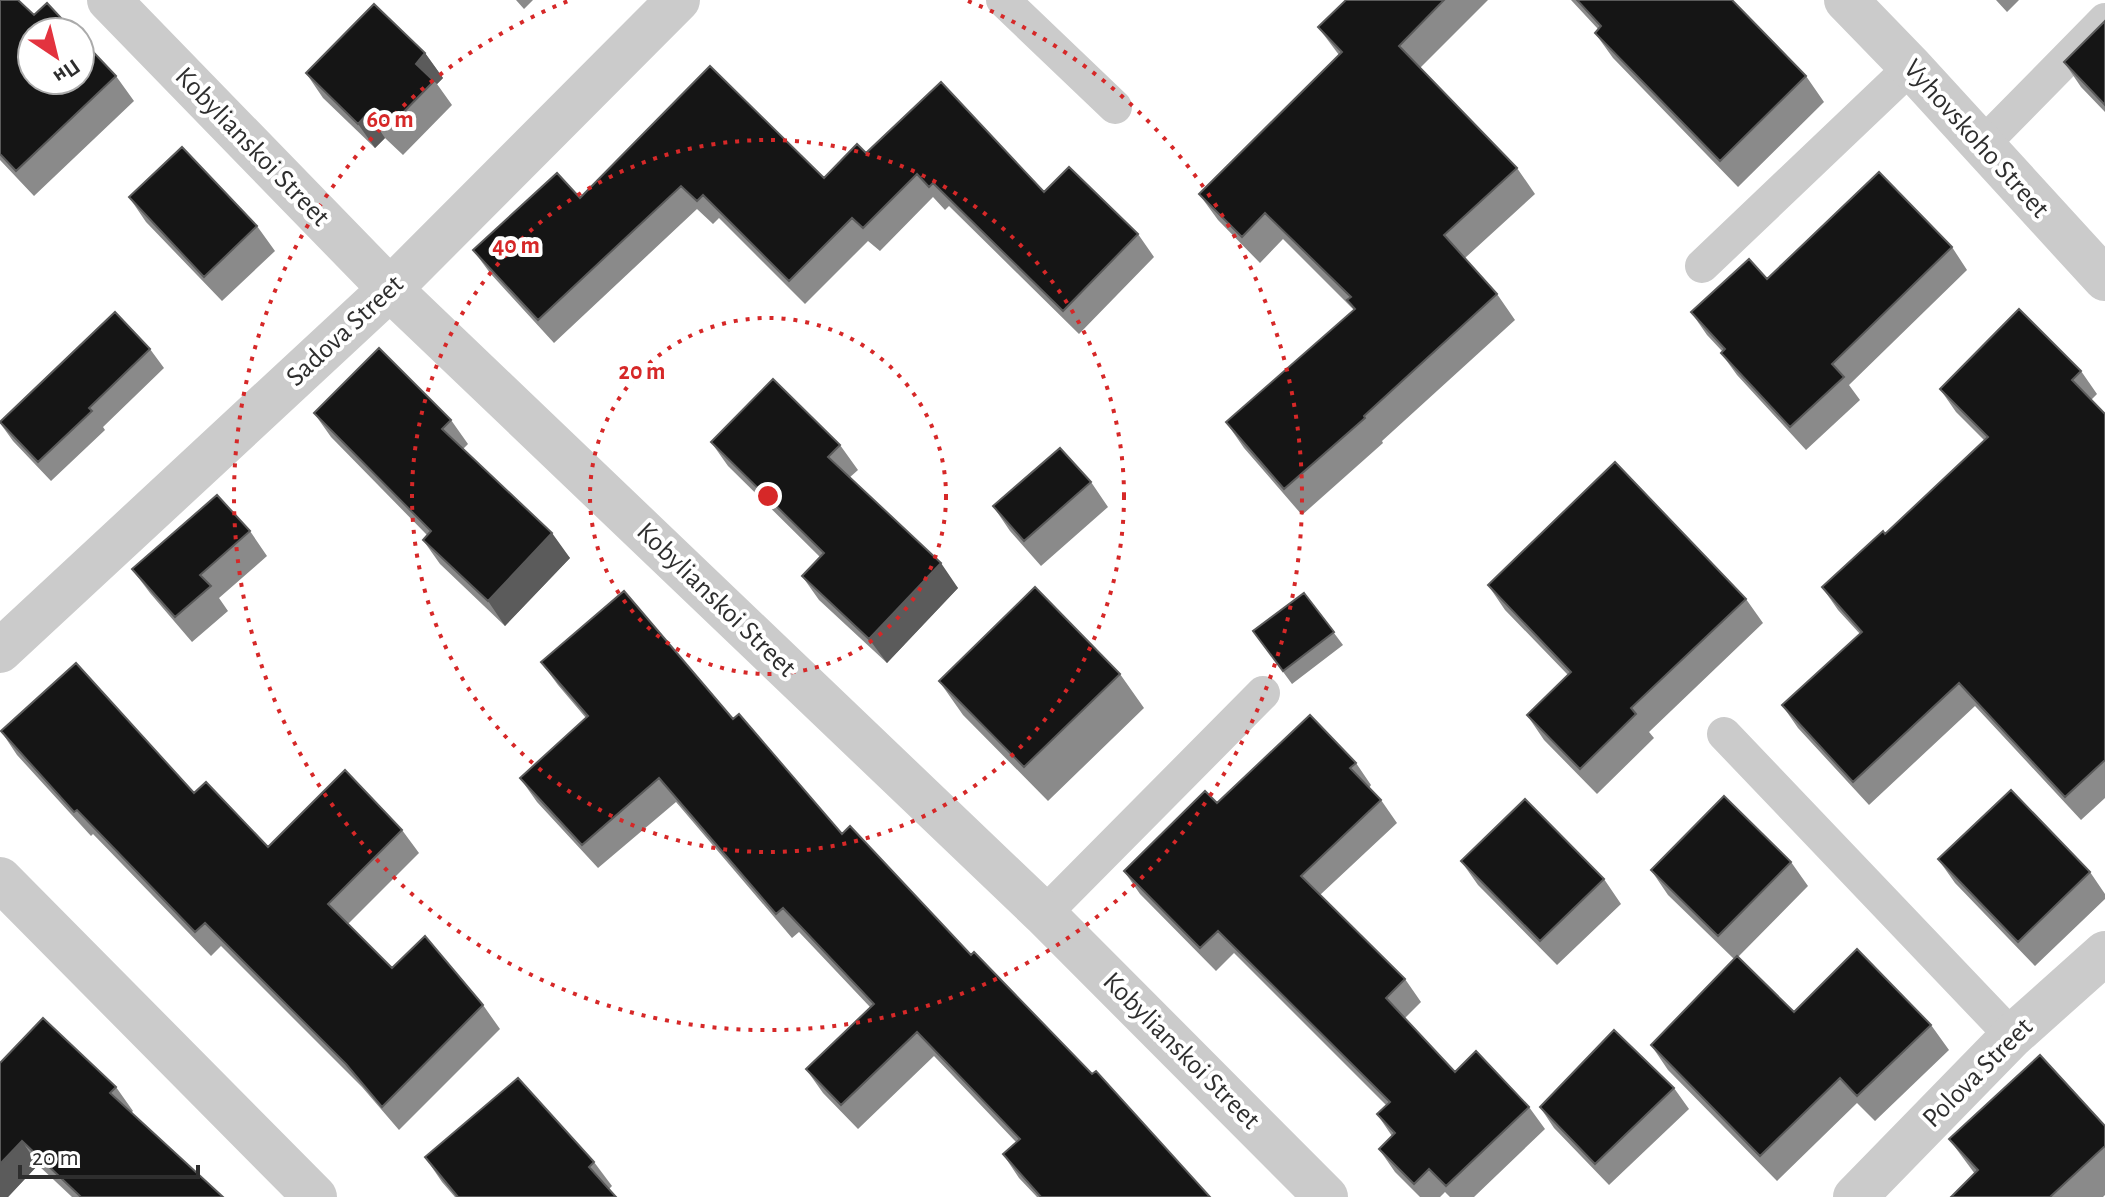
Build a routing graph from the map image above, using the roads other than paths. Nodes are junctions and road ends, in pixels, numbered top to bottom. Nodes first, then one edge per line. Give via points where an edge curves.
1 (109, 0) edge
2 (678, 0) edge
3 (1003, 0) edge
4 (1846, 0) edge
5 (2105, 20) edge
6 (1911, 67) junction
7 (1115, 107) dead end
8 (1982, 145) junction
9 (1702, 266) dead end
10 (2105, 279) edge
11 (390, 289) junction
12 (0, 651) edge
13 (1263, 693) dead end
14 (1724, 734) dead end
15 (0, 879) edge
16 (1044, 914) junction
17 (2105, 953) edge
18 (2012, 1036) junction
19 (315, 1197) edge
20 (1326, 1197) edge
21 (1855, 1197) edge

1 - 11 street, Kobylianskoi Street
2 - 11 street, Sadova Street
3 - 7 lane
4 - 6 street, Vyhovskoho Street
5 - 8 lane
6 - 8 street, Vyhovskoho Street
6 - 9 lane
8 - 10 street, Vyhovskoho Street
11 - 12 street, Sadova Street
11 - 16 street, Kobylianskoi Street
13 - 16 lane
14 - 18 lane
15 - 19 street
16 - 20 street, Kobylianskoi Street
17 - 18 street, Polova Street
18 - 21 street, Polova Street

